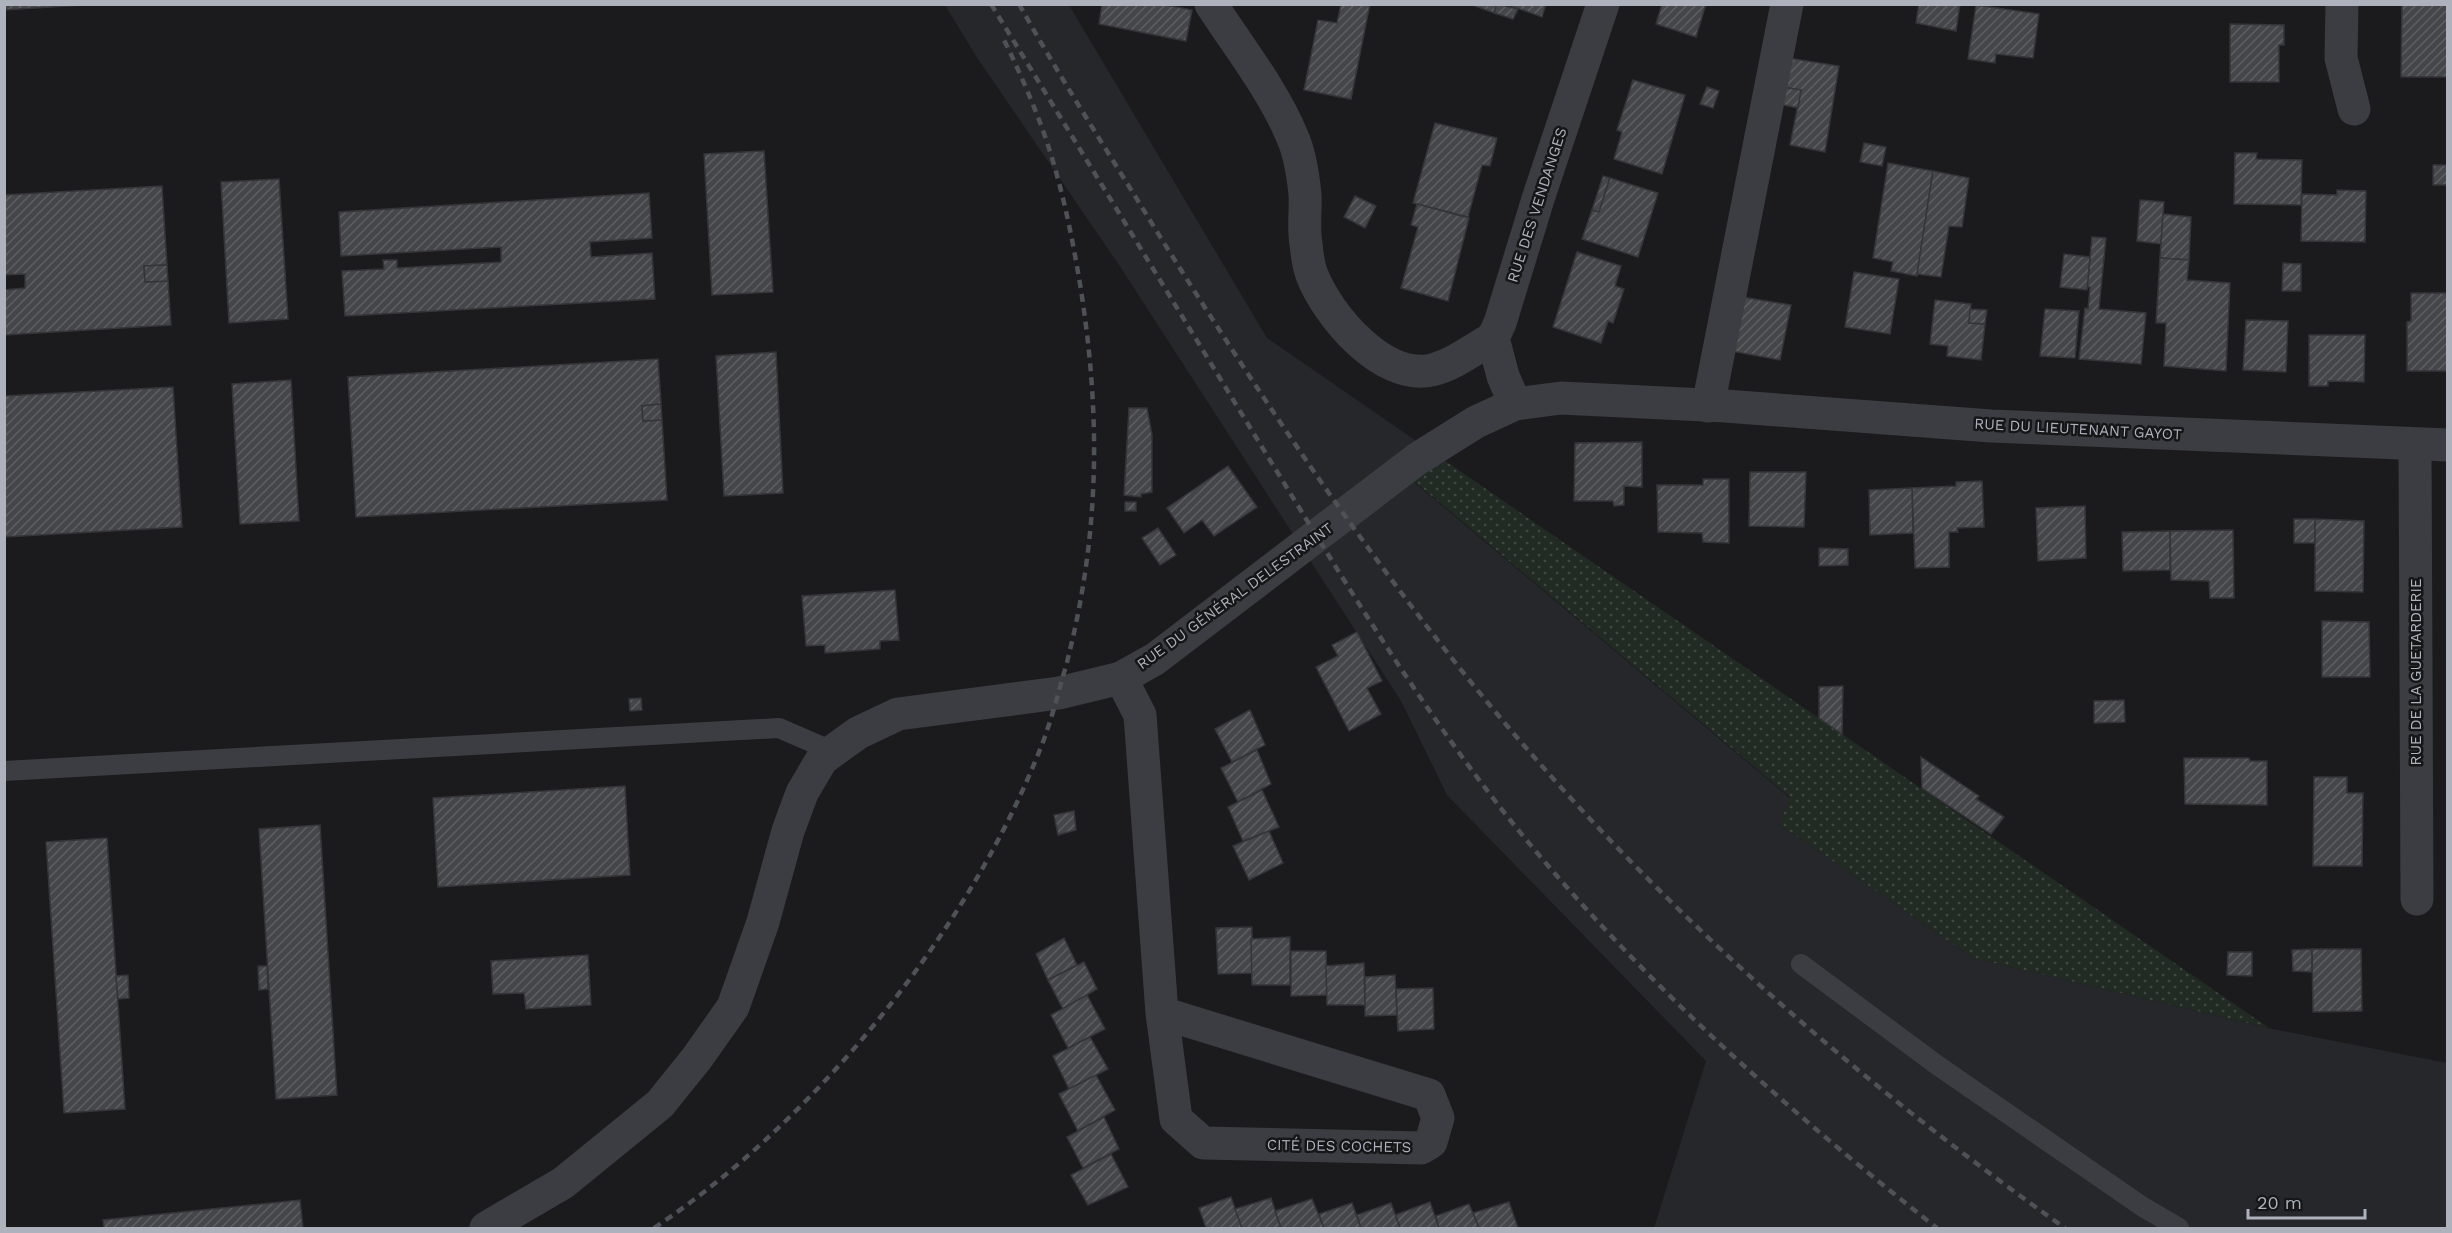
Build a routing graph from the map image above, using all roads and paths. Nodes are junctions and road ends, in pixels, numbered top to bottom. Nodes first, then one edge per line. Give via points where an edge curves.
1 (1211, 4) edge
2 (1602, 4) edge
3 (1787, 4) edge
4 (2342, 4) edge
5 (2354, 109) dead end
6 (1493, 338) junction
7 (1515, 404) junction
8 (1708, 406) junction
9 (2415, 445) junction
10 (2448, 445) edge
11 (1417, 459) joint
12 (1120, 678) junction
13 (832, 751) junction
14 (4, 771) edge
15 (2417, 899) dead end
16 (1802, 964) dead end
17 (1162, 1013) junction
18 (486, 1228) edge
19 (2179, 1228) edge

1 - 6 street via 1293,137 1304,185 1305,240 1311,274 1348,330 1380,359 1407,370 1432,370
2 - 6 street, RUE DES VENDANGES
3 - 8 street
4 - 5 street via 2341,58
6 - 7 street
7 - 8 street, RUE DU LIEUTENANT GAYOT via 1561,398
7 - 11 street, RUE DU LIEUTENANT GAYOT via 1476,422
8 - 9 street, RUE DU LIEUTENANT GAYOT via 1991,426
9 - 10 street, RUE DU LIEUTENANT GAYOT
9 - 15 street, RUE DE LA GUETARDERIE
11 - 12 street, RUE DU GÉNÉRAL DELESTRAINT via 1155,659
12 - 13 street, RUE DU GÉNÉRAL DELESTRAINT via 1059,693 898,714
12 - 17 street, CITÉ DES COCHETS via 1140,715
13 - 14 lane via 778,728
13 - 18 street, RUE DU GÉNÉRAL DELESTRAINT via 822,759 798,802 763,922 733,1006 697,1058 660,1104 562,1183
16 - 19 lane via 1936,1065
17 - 17 street, CITÉ DES COCHETS via 1176,1119 1203,1143 1421,1148 1431,1142 1438,1119 1429,1095

